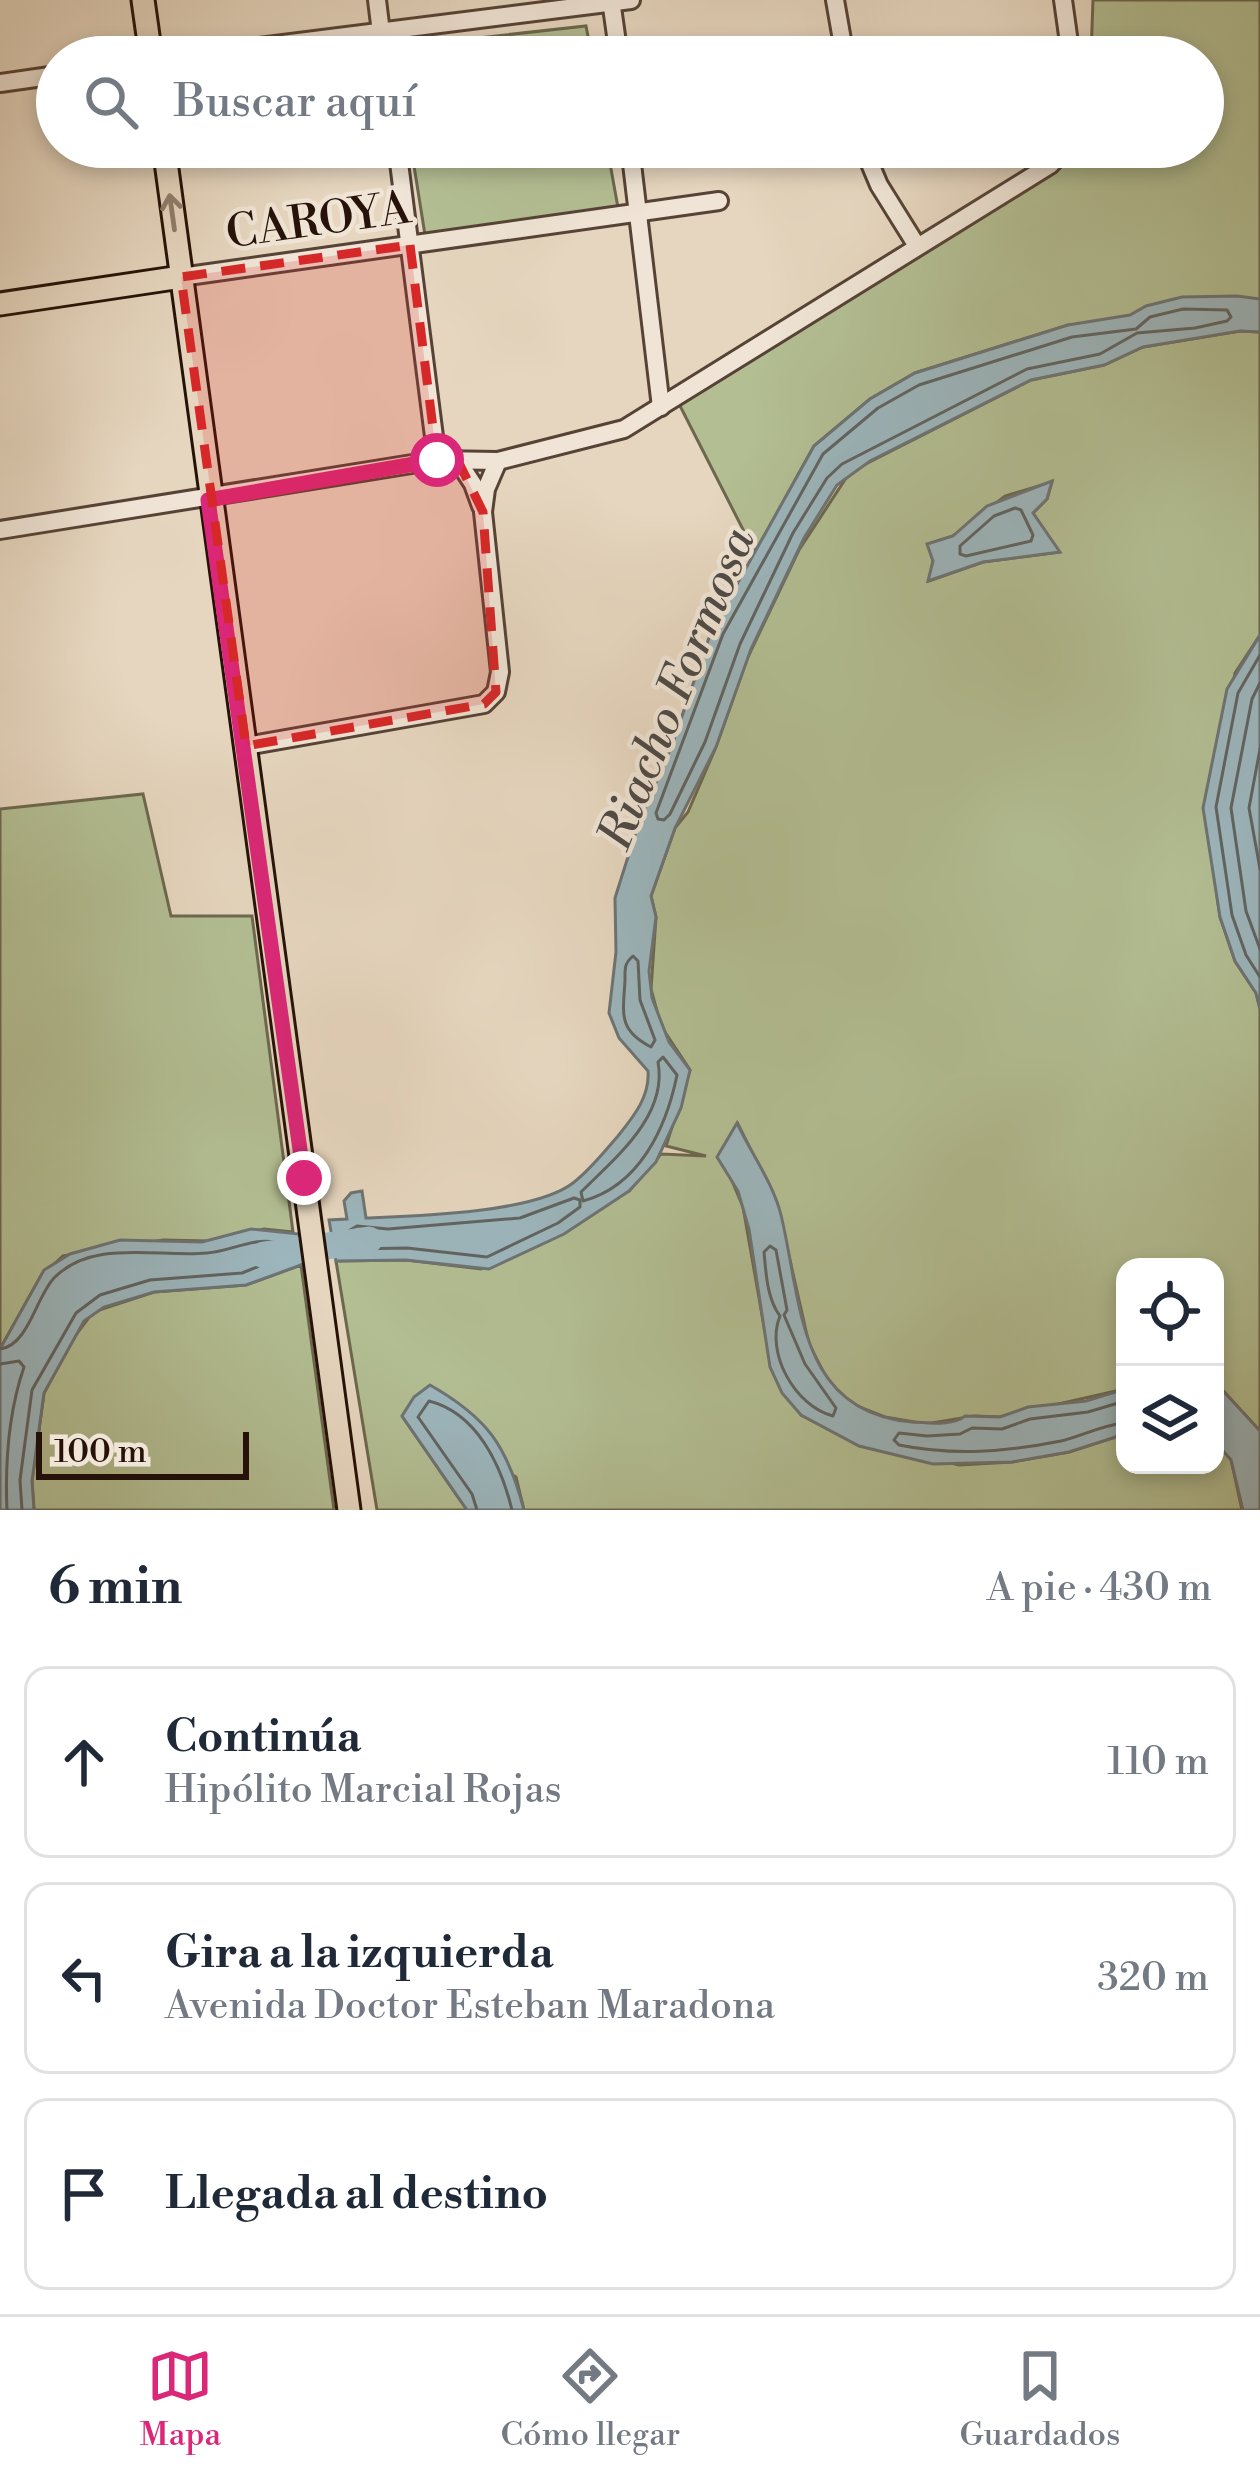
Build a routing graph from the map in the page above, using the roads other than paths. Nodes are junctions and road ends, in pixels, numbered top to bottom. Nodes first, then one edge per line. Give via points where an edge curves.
1 (143, 0) edge
2 (377, 0) edge
3 (835, 0) edge
4 (1063, 0) edge
5 (618, 2) edge
6 (380, 29) junction
7 (148, 36) edge
8 (330, 36) edge
9 (381, 36) edge
10 (619, 36) edge
11 (841, 36) edge
12 (1068, 36) edge
13 (36, 78) edge
14 (0, 83) edge
15 (167, 168) edge
16 (400, 168) edge
17 (632, 168) edge
18 (872, 168) edge
19 (1044, 168) edge
20 (719, 201) dead end
21 (638, 213) junction
22 (410, 245) junction
23 (917, 246) junction
24 (181, 277) junction
25 (0, 304) edge
26 (661, 407) junction
27 (437, 460) junction
28 (458, 461) junction
29 (498, 461) junction
30 (208, 500) junction
31 (483, 512) junction
32 (0, 530) edge
33 (246, 746) junction
34 (349, 1510) edge

1 - 7 main road
2 - 6 street
3 - 11 street
4 - 12 street
5 - 6 street
5 - 10 street
6 - 8 street
6 - 9 street
13 - 14 street
24 -> 15 main road
16 - 22 street
17 - 21 street
18 - 23 street
19 - 23 street
20 - 21 street, CAROYA
21 - 22 street, CAROYA
21 - 26 street
22 - 24 street, CAROYA
22 - 27 street
23 - 26 street
24 - 25 main road, CAROYA
24 - 30 main road
26 - 29 street via 624,429
27 - 28 street
27 - 30 street
28 - 29 street
28 - 31 street
29 - 31 street
30 - 32 street
30 - 33 main road
31 - 33 street via 500,672 484,704
33 - 34 main road

